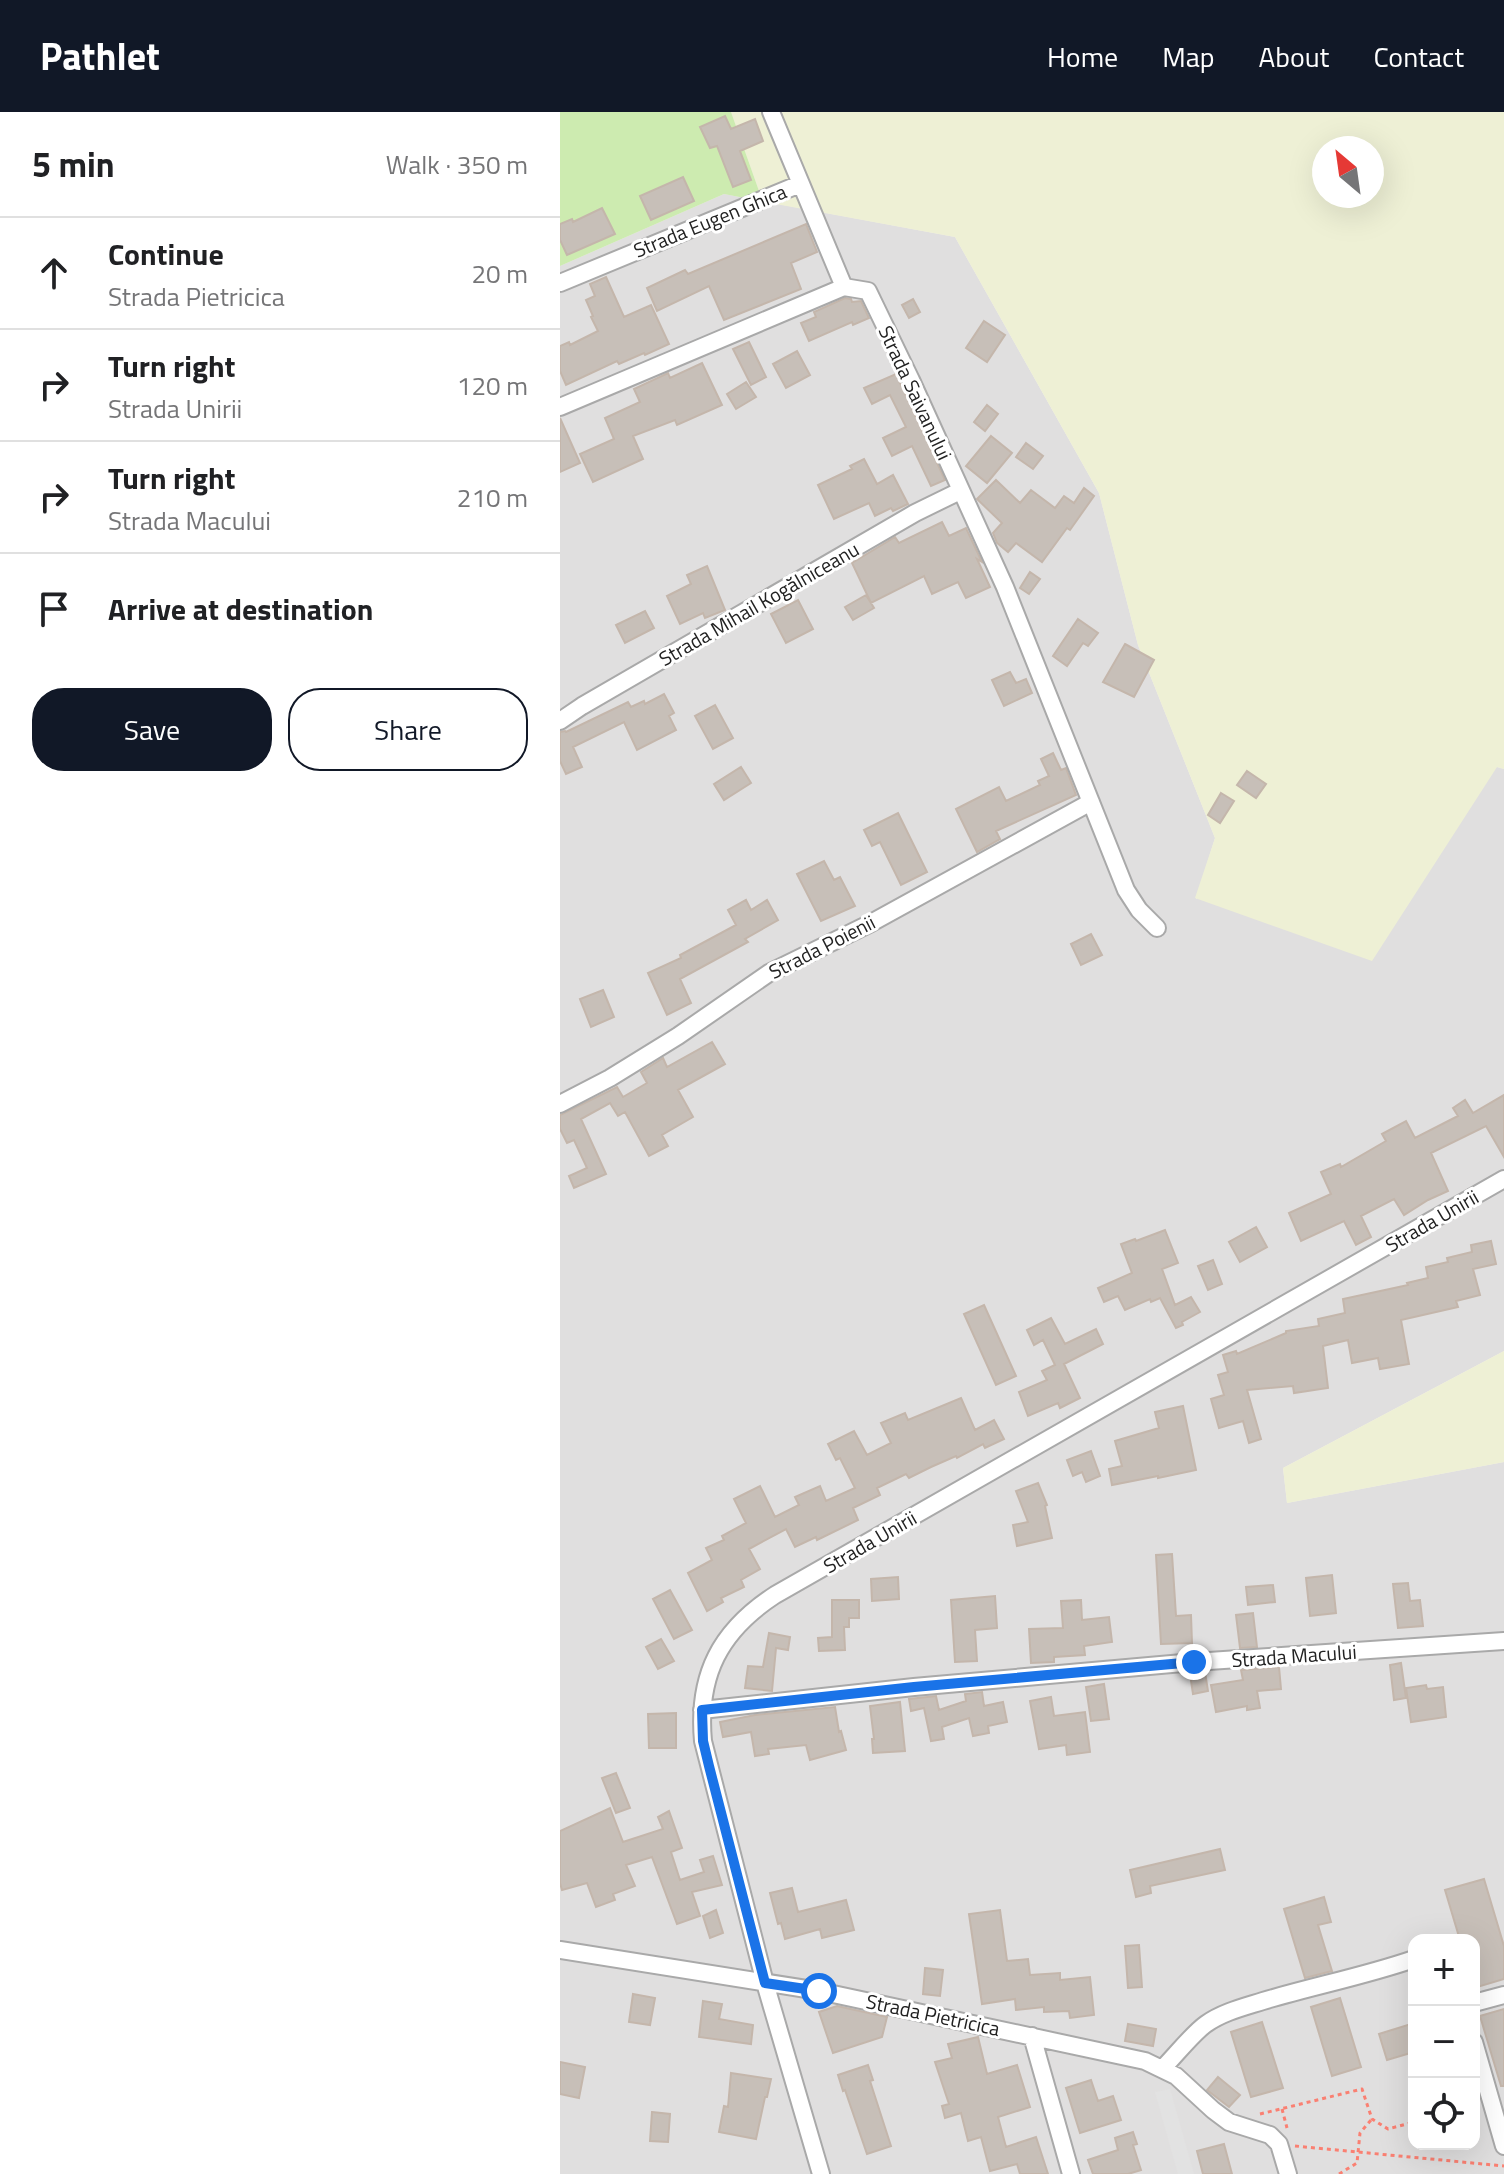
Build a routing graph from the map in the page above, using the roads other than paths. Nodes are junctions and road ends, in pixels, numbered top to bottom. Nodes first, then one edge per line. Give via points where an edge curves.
1 (771, 112) edge
2 (800, 184) junction
3 (560, 283) edge
4 (844, 287) junction
5 (560, 407) edge
6 (960, 491) junction
7 (560, 721) edge
8 (1091, 802) junction
9 (1157, 928) dead end
10 (560, 1104) edge
11 (1504, 1179) edge
12 (1504, 1641) edge
13 (702, 1710) junction
14 (560, 1950) edge
15 (1408, 1961) edge
16 (765, 1983) junction
17 (1504, 1995) edge
18 (1480, 2001) edge
19 (1032, 2036) junction
20 (1480, 2063) edge
21 (1162, 2069) junction
22 (1504, 2146) edge
23 (821, 2174) edge
24 (1071, 2174) edge
25 (1288, 2174) edge

1 - 2 street
2 - 3 street, Strada Eugen Ghica
2 - 4 street, Strada Eugen Ghica
4 - 5 street
4 - 6 street, Strada Saivanului via 868,291
6 - 7 street, Strada Mihail Kogălniceanu
6 - 8 street, Strada Saivanului via 1005,587
8 - 9 street, Strada Saivanului via 1126,890
8 - 10 street, Strada Poienii via 769,973 667,1043
11 - 13 street, Strada Unirii via 755,1609 714,1659
12 - 13 street, Strada Macului via 1180,1663
13 - 16 street, Strada Unirii via 703,1741
14 - 16 street, Strada Pietricica
15 - 21 street via 1216,2018
16 - 19 street, Strada Pietricica
16 - 23 street, Strada Unirii
17 - 18 street
19 - 21 street, Strada Pietricica
19 - 24 street
20 - 22 street
21 - 25 street, Strada Pietricica via 1229,2122 1270,2135 1279,2144

